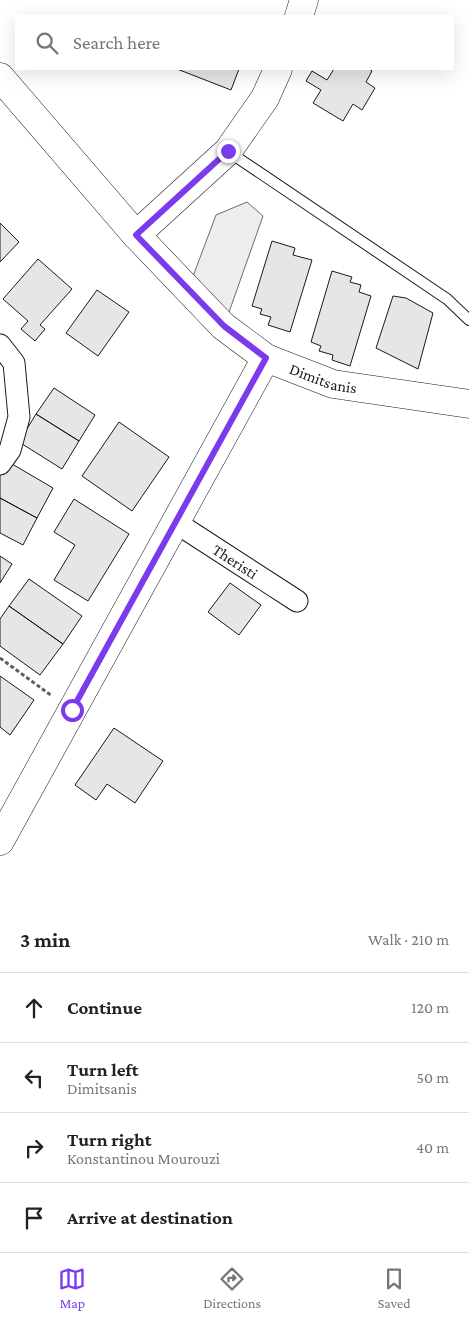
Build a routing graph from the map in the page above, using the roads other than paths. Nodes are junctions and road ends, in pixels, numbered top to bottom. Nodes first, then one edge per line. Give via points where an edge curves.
1 (304, 0) edge
2 (299, 15) edge
3 (278, 70) edge
4 (0, 77) edge
5 (228, 151) junction
6 (136, 235) junction
7 (469, 320) edge
8 (0, 345) edge
9 (266, 358) junction
10 (469, 404) edge
11 (0, 464) edge
12 (175, 522) junction
13 (296, 601) dead end
14 (0, 841) edge

1 - 2 street
3 - 5 street via 265,98
4 - 6 street, Dimitsanis
5 - 6 street
5 - 7 lane via 447,299
6 - 9 street, Dimitsanis via 224,326
8 - 11 street via 14,363 19,417 10,450
9 - 10 street, Dimitsanis via 333,384
9 - 12 street
12 - 13 street, Theristi
12 - 14 street

